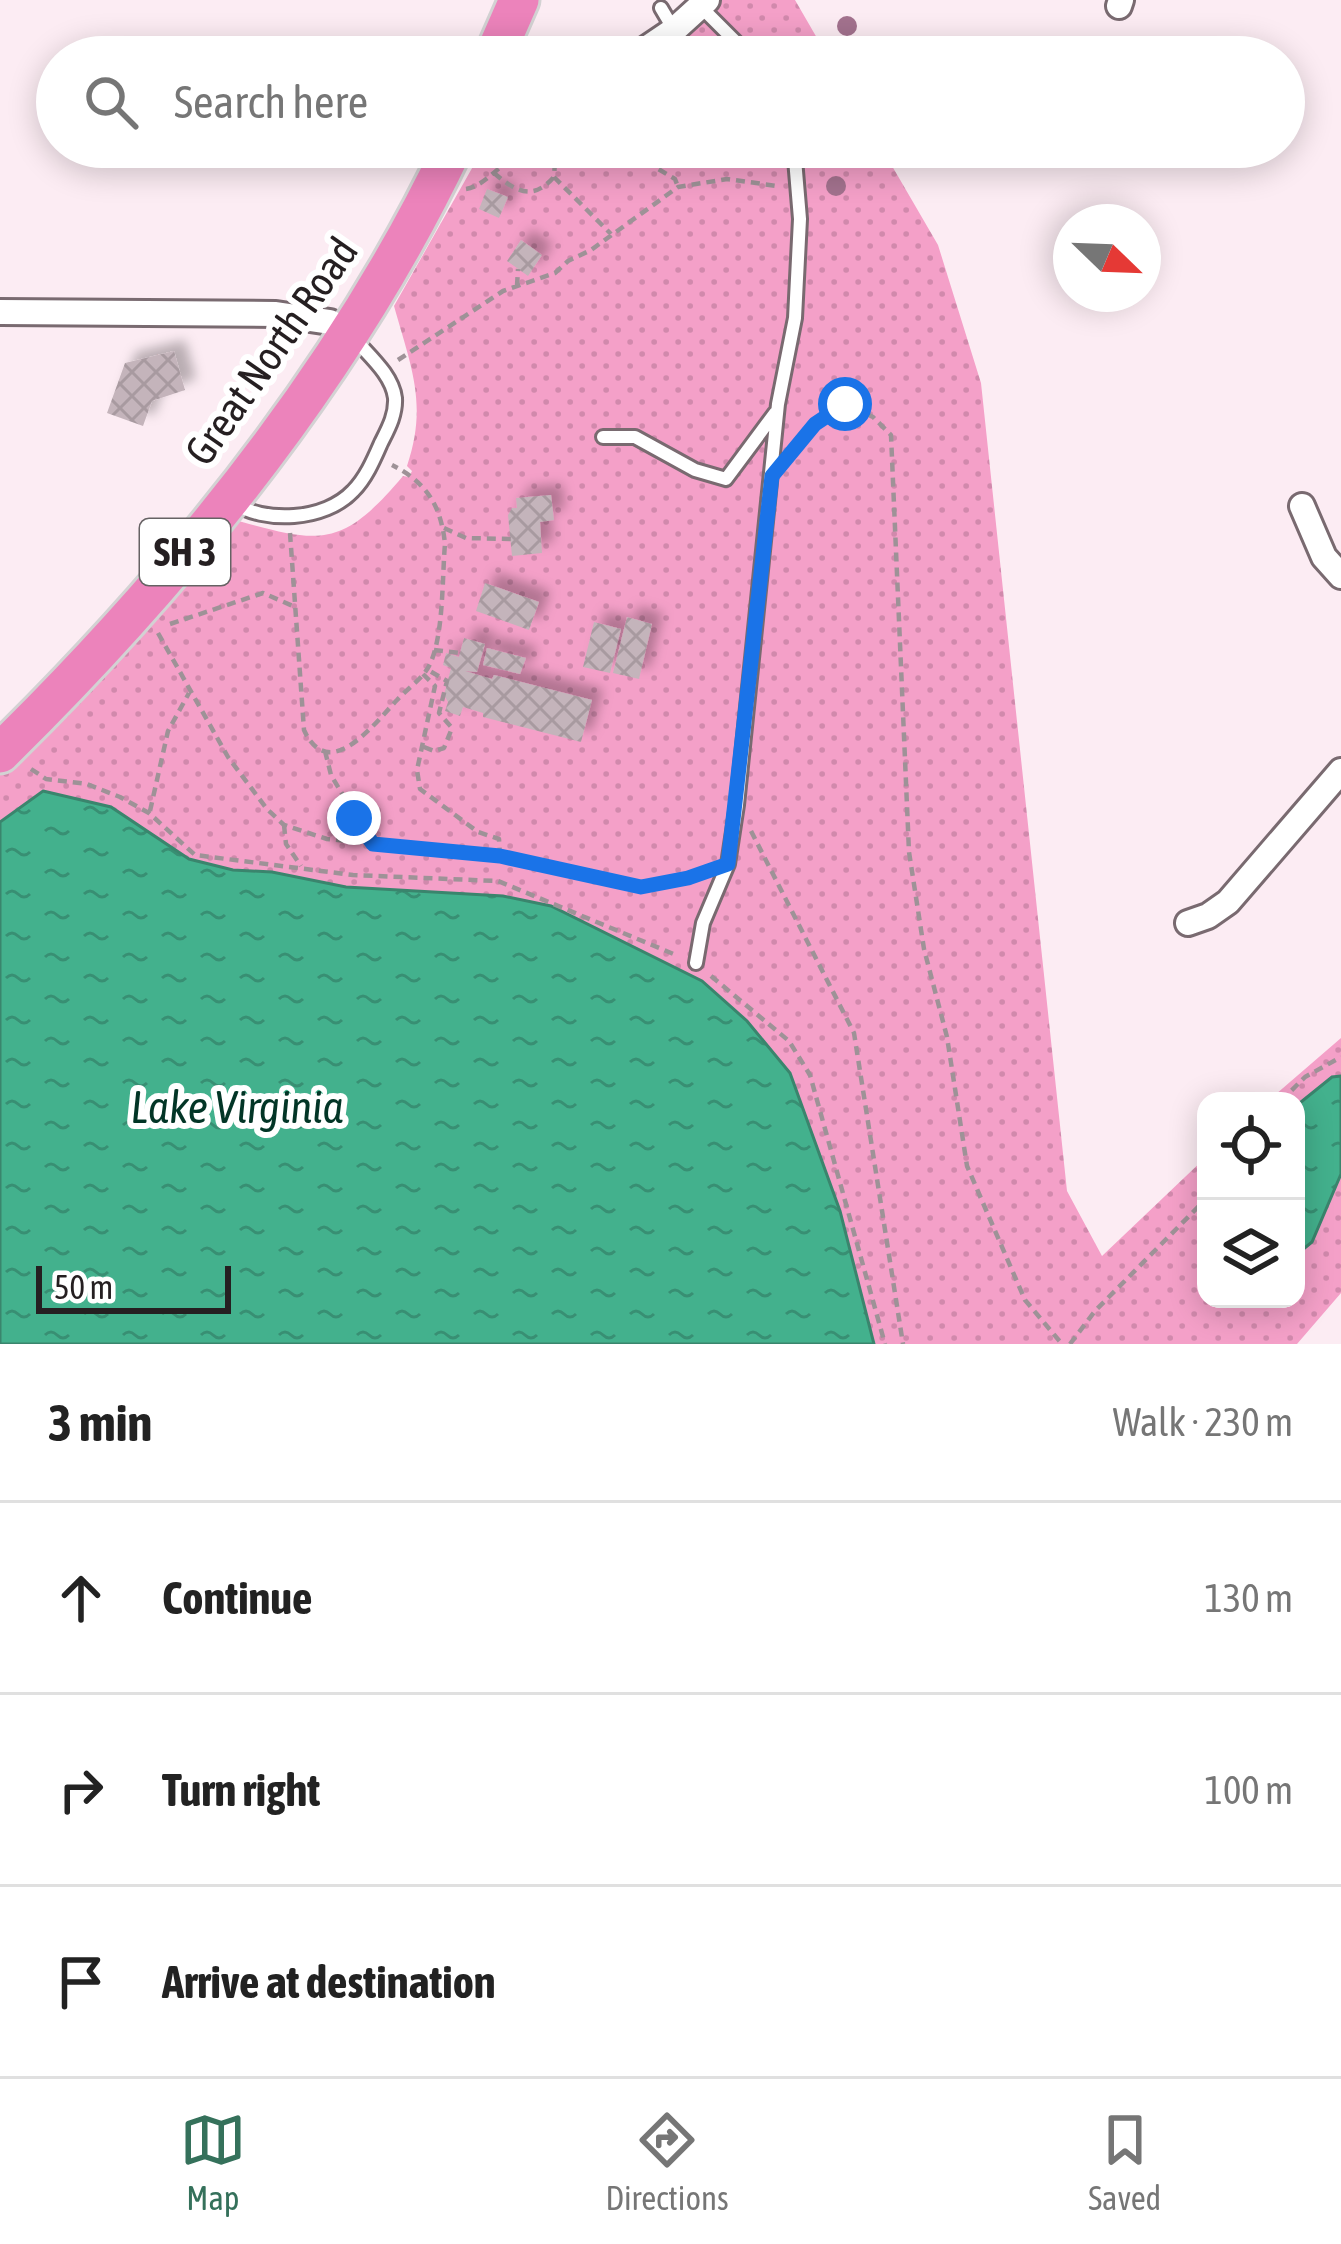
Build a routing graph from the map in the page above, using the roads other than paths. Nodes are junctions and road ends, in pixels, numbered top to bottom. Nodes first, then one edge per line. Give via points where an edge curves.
1 (519, 0) edge
2 (704, 4) edge
3 (503, 36) edge
4 (653, 36) edge
5 (732, 36) edge
6 (442, 168) edge
7 (795, 168) edge
8 (0, 312) edge
9 (349, 332) junction
10 (778, 409) junction
11 (603, 437) dead end
12 (228, 499) junction
13 (1302, 506) dead end
14 (1341, 577) edge
15 (16, 761) edge
16 (1341, 771) edge
17 (1188, 923) dead end
18 (696, 963) road end

1 - 3 highway
2 - 4 street via 668,19
2 - 5 lane
6 - 9 highway, Great North Road / SH 3
7 - 10 lane via 800,264
8 - 9 street via 276,314
9 - 12 highway, Great North Road / SH 3
9 - 12 lane via 395,396 393,417 357,488 320,510 277,515 251,515
10 - 11 lane via 726,479 635,437
10 - 18 lane via 737,805 728,864
12 - 15 highway, Great North Road / SH 3 via 148,622
13 - 14 street
16 - 17 street via 1228,902

